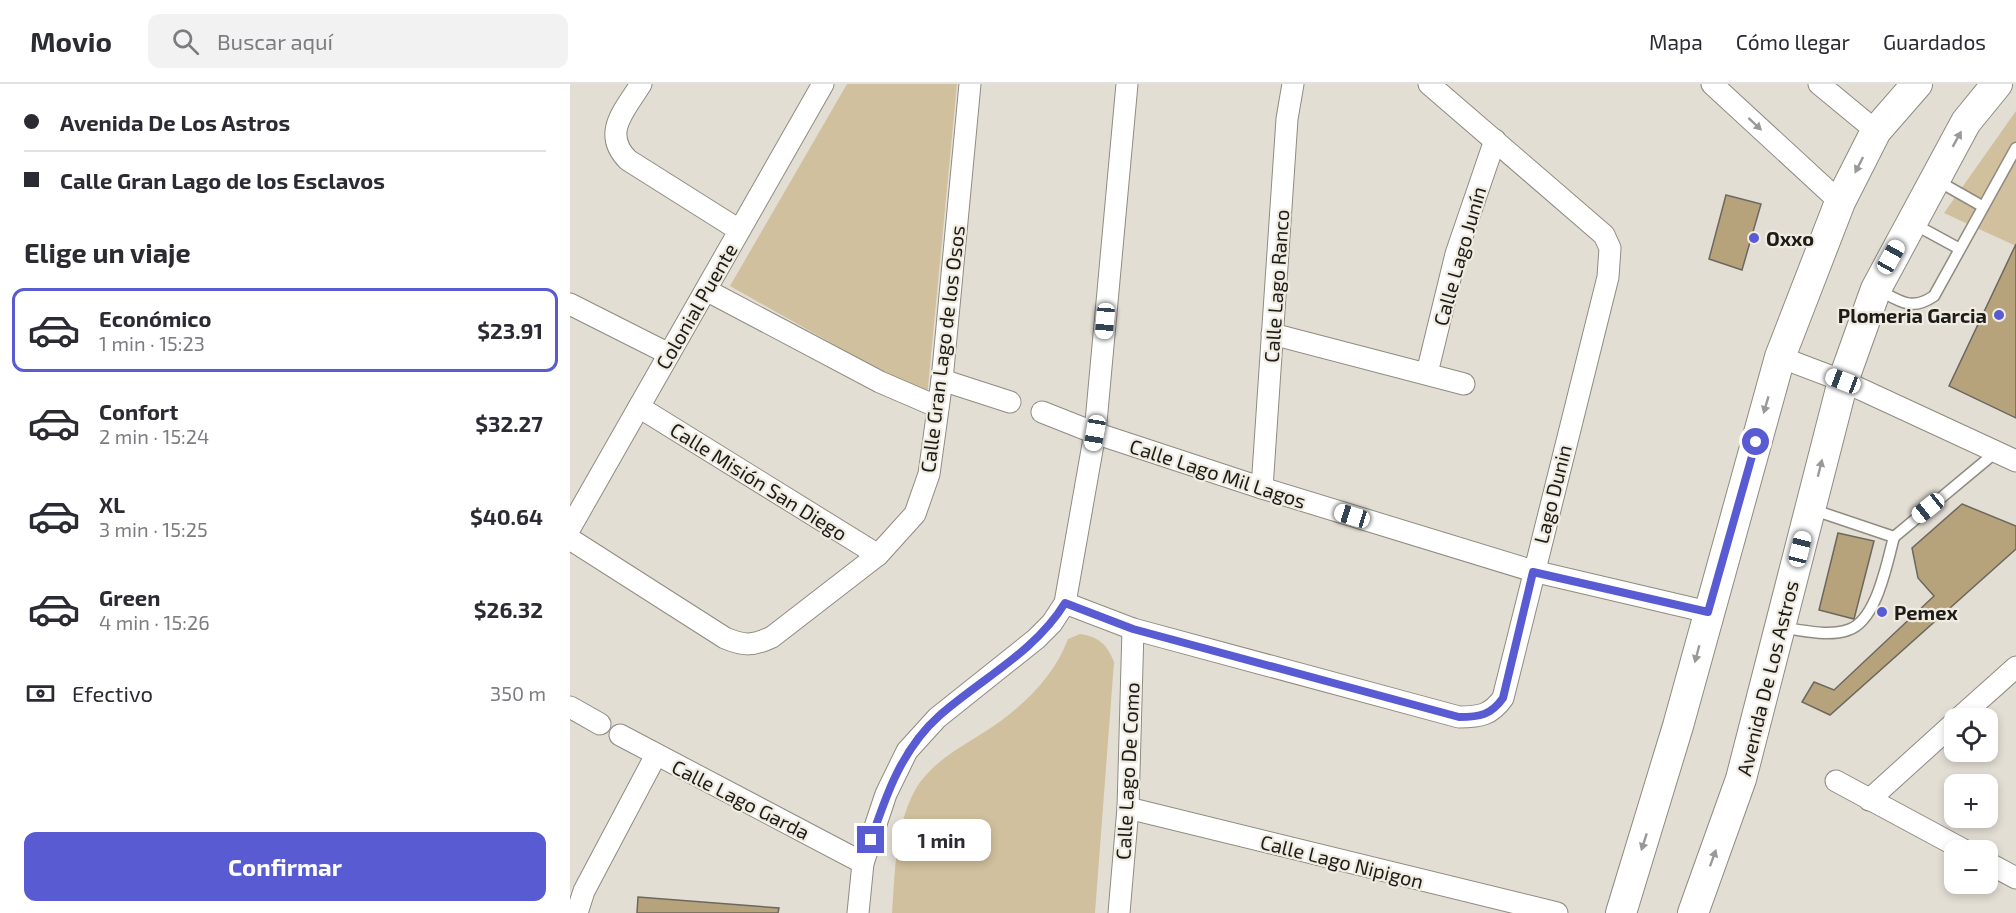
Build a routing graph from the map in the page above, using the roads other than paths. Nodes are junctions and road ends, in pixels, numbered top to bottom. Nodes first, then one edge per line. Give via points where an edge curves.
1 (641, 84) edge
2 (823, 84) edge
3 (970, 84) edge
4 (1127, 84) edge
5 (1293, 84) edge
6 (1429, 84) edge
7 (1712, 84) edge
8 (1819, 84) edge
9 (1917, 84) edge
10 (1996, 84) edge
11 (1876, 131) junction
12 (1495, 140) junction
13 (2016, 148) edge
14 (1934, 179) junction
15 (1840, 202) junction
16 (1982, 206) junction
17 (1910, 222) junction
18 (739, 230) junction
19 (1958, 248) junction
20 (1876, 289) junction
21 (706, 290) junction
22 (570, 304) edge
23 (1272, 334) junction
24 (669, 354) junction
25 (1780, 357) junction
26 (1426, 373) junction
27 (942, 380) junction
28 (1843, 381) junction
29 (1464, 384) dead end
30 (1010, 402) dead end
31 (639, 406) junction
32 (938, 407) junction
33 (1042, 412) dead end
34 (1095, 433) junction
35 (1996, 452) junction
36 (2016, 461) edge
37 (1262, 488) junction
38 (1810, 509) junction
39 (570, 528) edge
40 (1894, 537) junction
41 (570, 539) edge
42 (878, 555) junction
43 (1533, 572) junction
44 (1065, 603) junction
45 (1708, 612) junction
46 (1779, 628) junction
47 (1133, 629) junction
48 (2016, 667) edge
49 (570, 708) edge
50 (1970, 708) edge
51 (600, 724) dead end
52 (1944, 732) edge
53 (620, 735) dead end
54 (656, 755) junction
55 (1836, 781) dead end
56 (1869, 800) junction
57 (1128, 808) junction
58 (1945, 840) edge
59 (863, 862) junction
60 (1998, 867) edge
61 (2014, 874) edge
62 (577, 913) edge
63 (858, 913) edge
64 (1119, 913) edge
65 (1557, 913) edge
66 (1621, 913) edge
67 (1694, 913) edge

1 - 18 street via 618,123 614,136 617,149 628,160
2 - 18 street, Colonial Puente
3 - 27 street, Calle Gran Lago de los Osos
4 - 34 street
5 - 23 street, Calle Lago Ranco via 1287,119
6 - 12 street
7 -> 15 street
8 - 11 street
9 - 11 main road
14 -> 10 main road, Avenida De Los Astros via 1966,122
11 -> 15 main road
12 - 26 street, Calle Lago Junín via 1456,254
12 - 43 street, Lago Dunin via 1604,235 1610,248
13 - 16 lane
14 - 16 lane
14 - 17 main road, Avenida De Los Astros
15 - 25 main road
16 - 19 lane
17 - 19 lane
17 - 20 main road, Avenida De Los Astros
18 - 21 street, Colonial Puente
19 - 20 lane via 1934,296 1921,304 1904,303
20 - 28 main road, Avenida De Los Astros
21 - 24 street, Colonial Puente
21 - 32 street via 880,382
22 - 24 street
23 - 26 street
23 - 37 street, Calle Lago Ranco
24 - 31 street, Colonial Puente
25 - 28 street
25 -> 45 main road
26 - 29 street
27 - 30 street
27 - 32 street, Calle Gran Lago de los Osos
28 - 35 street
38 -> 28 main road, Avenida De Los Astros
31 - 39 street, Colonial Puente
31 - 42 street, Calle Misión San Diego
32 - 42 street, Calle Gran Lago de los Osos via 929,474 915,514
33 - 34 street, Calle Lago Mil Lagos
34 - 37 street, Calle Lago Mil Lagos
34 - 44 street
35 - 36 street
35 - 40 lane
37 - 43 street, Calle Lago Mil Lagos
38 - 40 lane
38 - 46 main road, Avenida De Los Astros
40 - 46 lane via 1876,597 1862,621 1849,630 1829,633
41 - 42 street, Calle Gran Lago de los Osos via 742,645 755,645 772,637
43 - 45 street, Calle Lago Mil Lagos
43 - 47 street, Lago Dunin via 1503,698 1494,710 1480,717 1459,717
44 - 47 street
44 - 59 street via 1053,623 937,718 908,751 886,794
45 -> 66 main road via 1660,790
67 -> 46 main road, Avenida De Los Astros via 1741,779
47 - 57 street, Calle Lago De Como
48 - 50 street
49 - 51 street
52 - 56 street
53 - 54 street, Calle Lago Garda
54 - 59 street, Calle Lago Garda
54 - 62 street via 584,891
55 - 56 street
56 - 58 street
57 - 64 street, Calle Lago De Como
57 - 65 street, Calle Lago Nipigon
59 - 63 street
60 - 61 street

